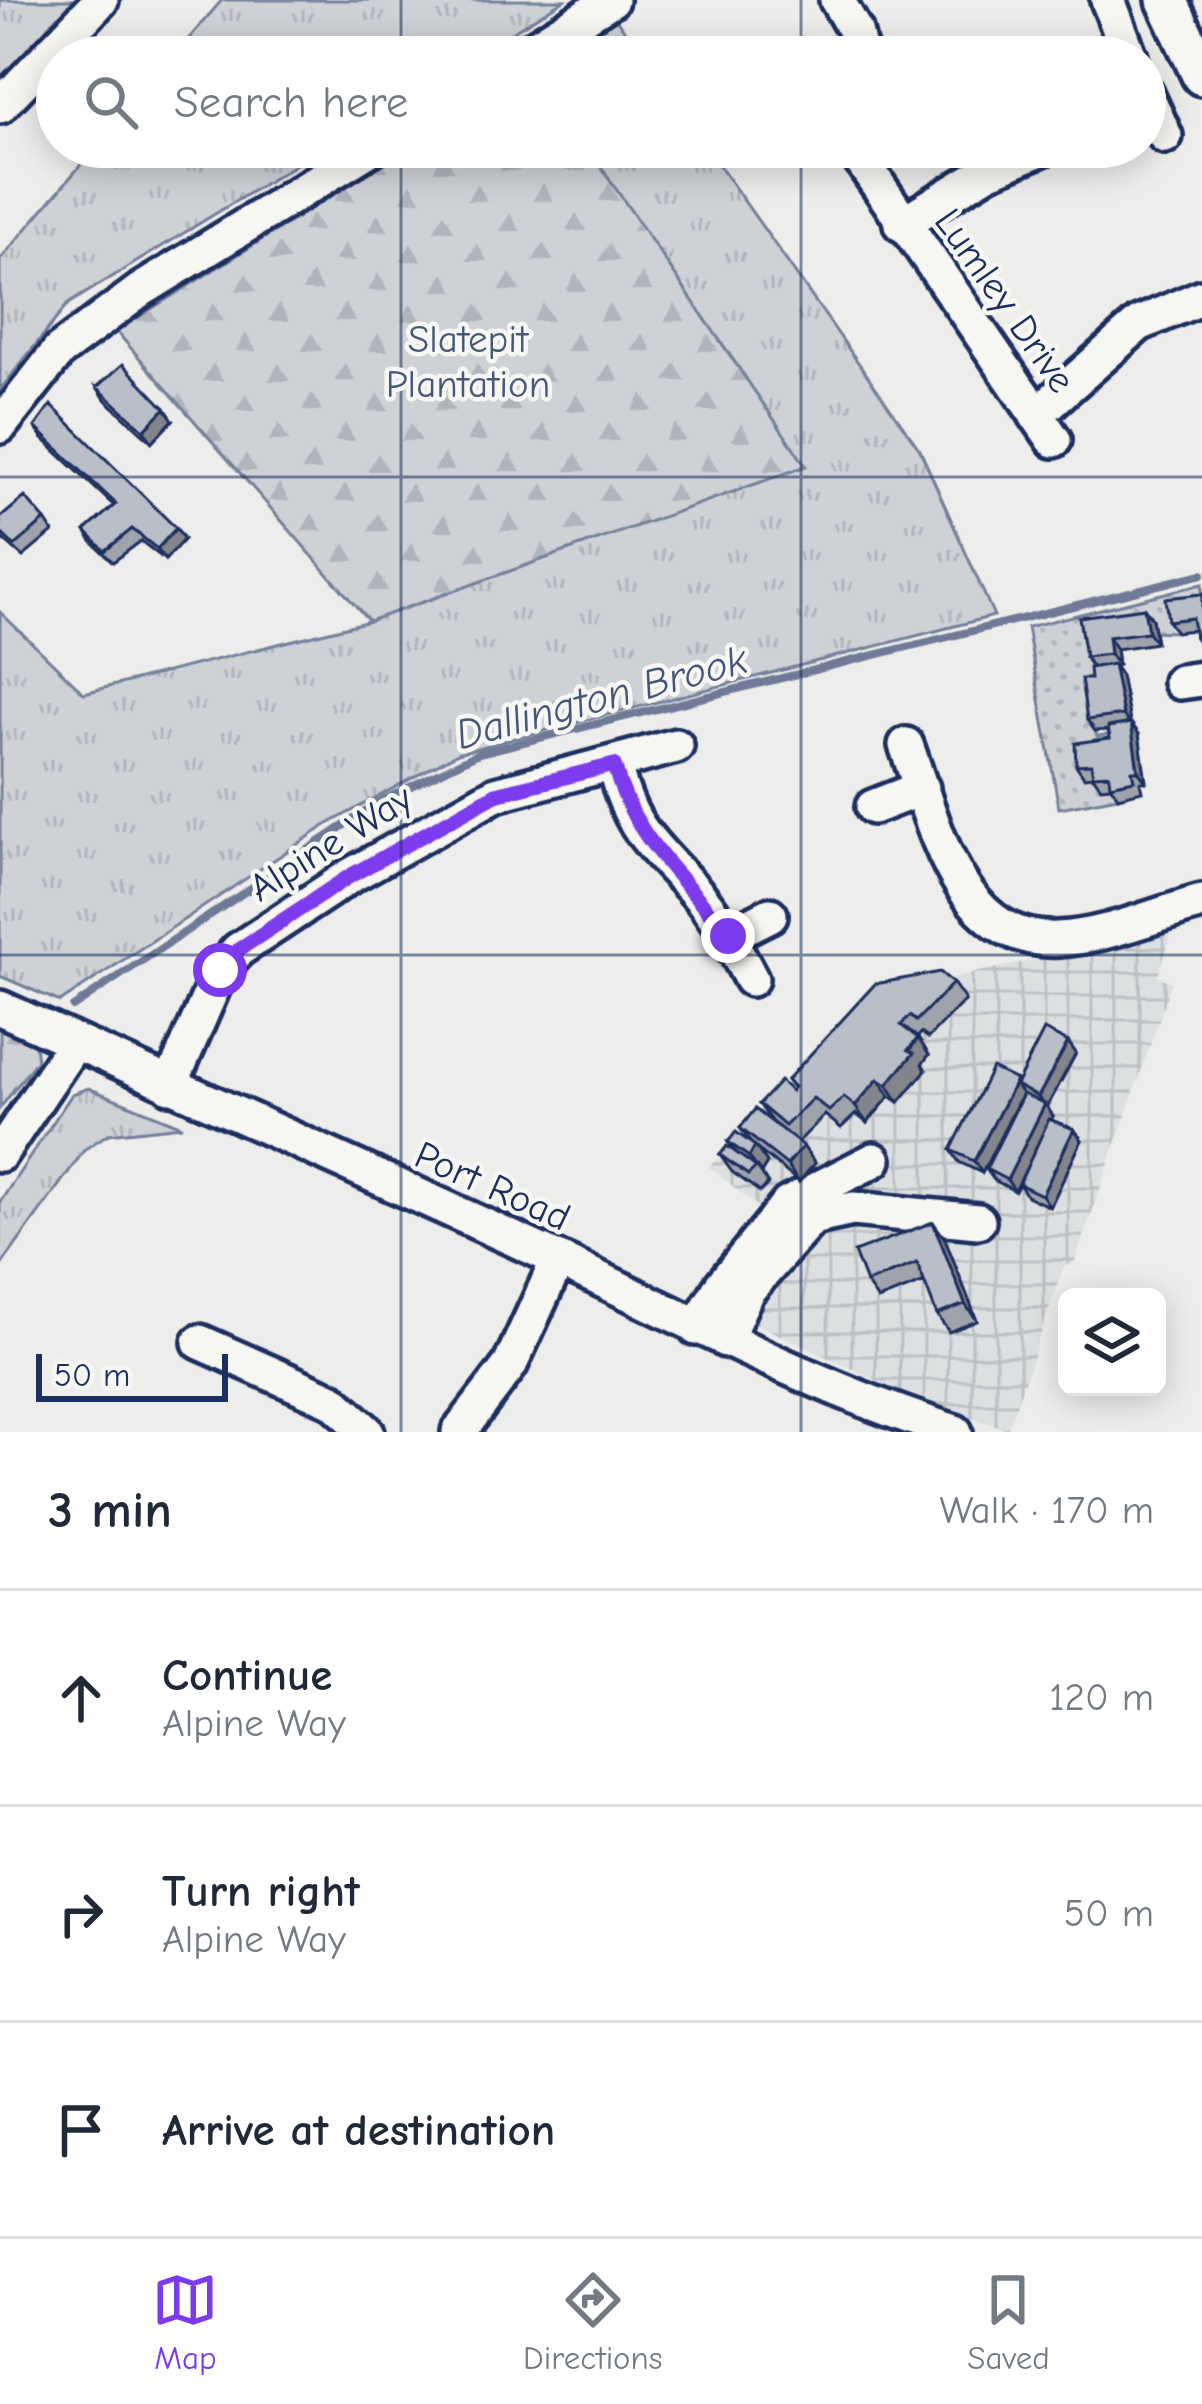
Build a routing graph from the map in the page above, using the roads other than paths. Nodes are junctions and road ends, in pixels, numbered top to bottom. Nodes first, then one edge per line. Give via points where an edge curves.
1 (101, 0) edge
2 (611, 0) edge
3 (837, 0) edge
4 (1108, 0) edge
5 (1167, 0) edge
6 (67, 36) edge
7 (553, 36) edge
8 (856, 36) edge
9 (1122, 36) edge
10 (36, 68) edge
11 (1202, 75) edge
12 (0, 106) edge
13 (339, 168) edge
14 (865, 168) edge
15 (995, 168) edge
16 (901, 224) junction
17 (1202, 297) edge
18 (0, 426) edge
19 (906, 745) dead end
20 (676, 746) dead end
21 (614, 765) junction
22 (922, 788) junction
23 (874, 807) dead end
24 (1202, 902) edge
25 (770, 915) dead end
26 (728, 936) junction
27 (751, 979) dead end
28 (11, 1012) edge
29 (70, 1040) junction
30 (170, 1086) junction
31 (0, 1154) edge
32 (874, 1160) dead end
33 (978, 1221) dead end
34 (558, 1260) junction
35 (711, 1334) junction
36 (200, 1342) dead end
37 (888, 1422) edge
38 (367, 1432) edge
39 (459, 1432) edge
40 (955, 1432) edge

1 - 6 street
2 - 7 street
3 - 8 street
4 - 9 street
5 - 11 main road
10 - 12 street
13 - 18 street via 58,351
14 - 16 street, Lumley Drive
15 - 16 street
16 - 17 street, Lumley Drive via 1045,428 1139,324
19 - 22 street
20 - 21 street, Alpine Way
21 - 26 street via 624,805 650,848
21 - 30 street, Alpine Way via 496,794 238,950 220,970
22 - 23 street
22 - 24 street via 982,916 1021,936 1060,939
25 - 26 street
26 - 27 street
28 - 29 street, Port Road
29 - 30 street, Port Road
29 - 31 street
30 - 34 street, Port Road
32 - 35 street via 788,1204 722,1286
33 - 35 street via 853,1209 812,1218
34 - 35 street, Port Road
34 - 39 street via 510,1365
35 - 37 street, Port Road
36 - 38 street via 333,1401
37 - 40 street, Port Road

